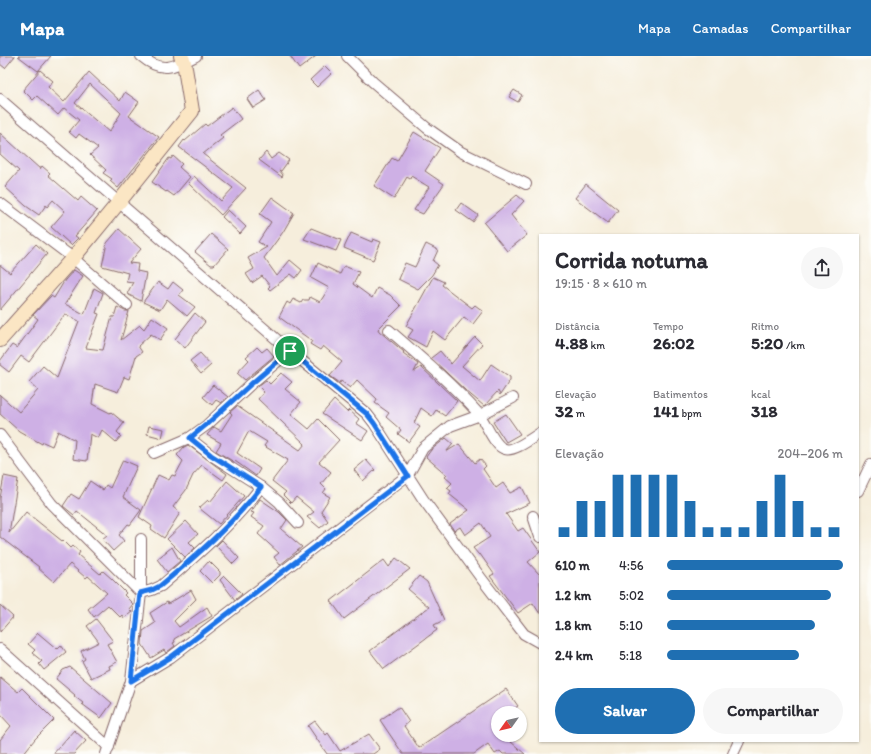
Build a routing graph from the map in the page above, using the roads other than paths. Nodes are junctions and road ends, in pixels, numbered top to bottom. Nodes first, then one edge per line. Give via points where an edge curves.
1 (141, 56) edge
2 (347, 56) edge
3 (187, 58) edge
4 (0, 99) edge
5 (526, 184) dead end
6 (119, 202) junction
7 (0, 203) edge
8 (73, 258) junction
9 (127, 305) dead end
10 (389, 330) dead end
11 (0, 340) edge
12 (290, 351) junction
13 (513, 398) dead end
14 (480, 415) junction
15 (539, 433) edge
16 (0, 435) edge
17 (190, 438) junction
18 (154, 453) dead end
19 (871, 464) edge
20 (408, 476) junction
21 (261, 487) junction
22 (859, 489) edge
23 (533, 516) dead end
24 (298, 523) dead end
25 (539, 534) edge
26 (141, 539) dead end
27 (140, 593) junction
28 (539, 641) edge
29 (0, 649) edge
30 (131, 681) junction
31 (739, 742) edge
32 (108, 750) edge
33 (733, 754) edge

1 - 3 street via 150,64 163,68
2 - 5 street via 427,128 461,152
3 - 6 street via 192,111
4 - 6 street
6 - 8 street
6 - 12 street
7 - 8 street
8 - 9 street
8 - 11 street
10 - 14 street via 450,384
12 - 17 street
12 - 20 street via 367,414
13 - 14 street
14 - 15 street via 499,446 505,449 512,450
14 - 20 street via 450,426 423,448
16 - 27 street via 52,504
17 - 18 street
17 - 21 street via 211,455
19 - 22 street
20 - 28 street via 524,634
20 - 30 street via 171,657
21 - 24 street
21 - 27 street via 211,543 160,586
23 - 25 street
26 - 27 street
27 - 30 street
29 - 32 street
30 - 32 street
31 - 33 street

